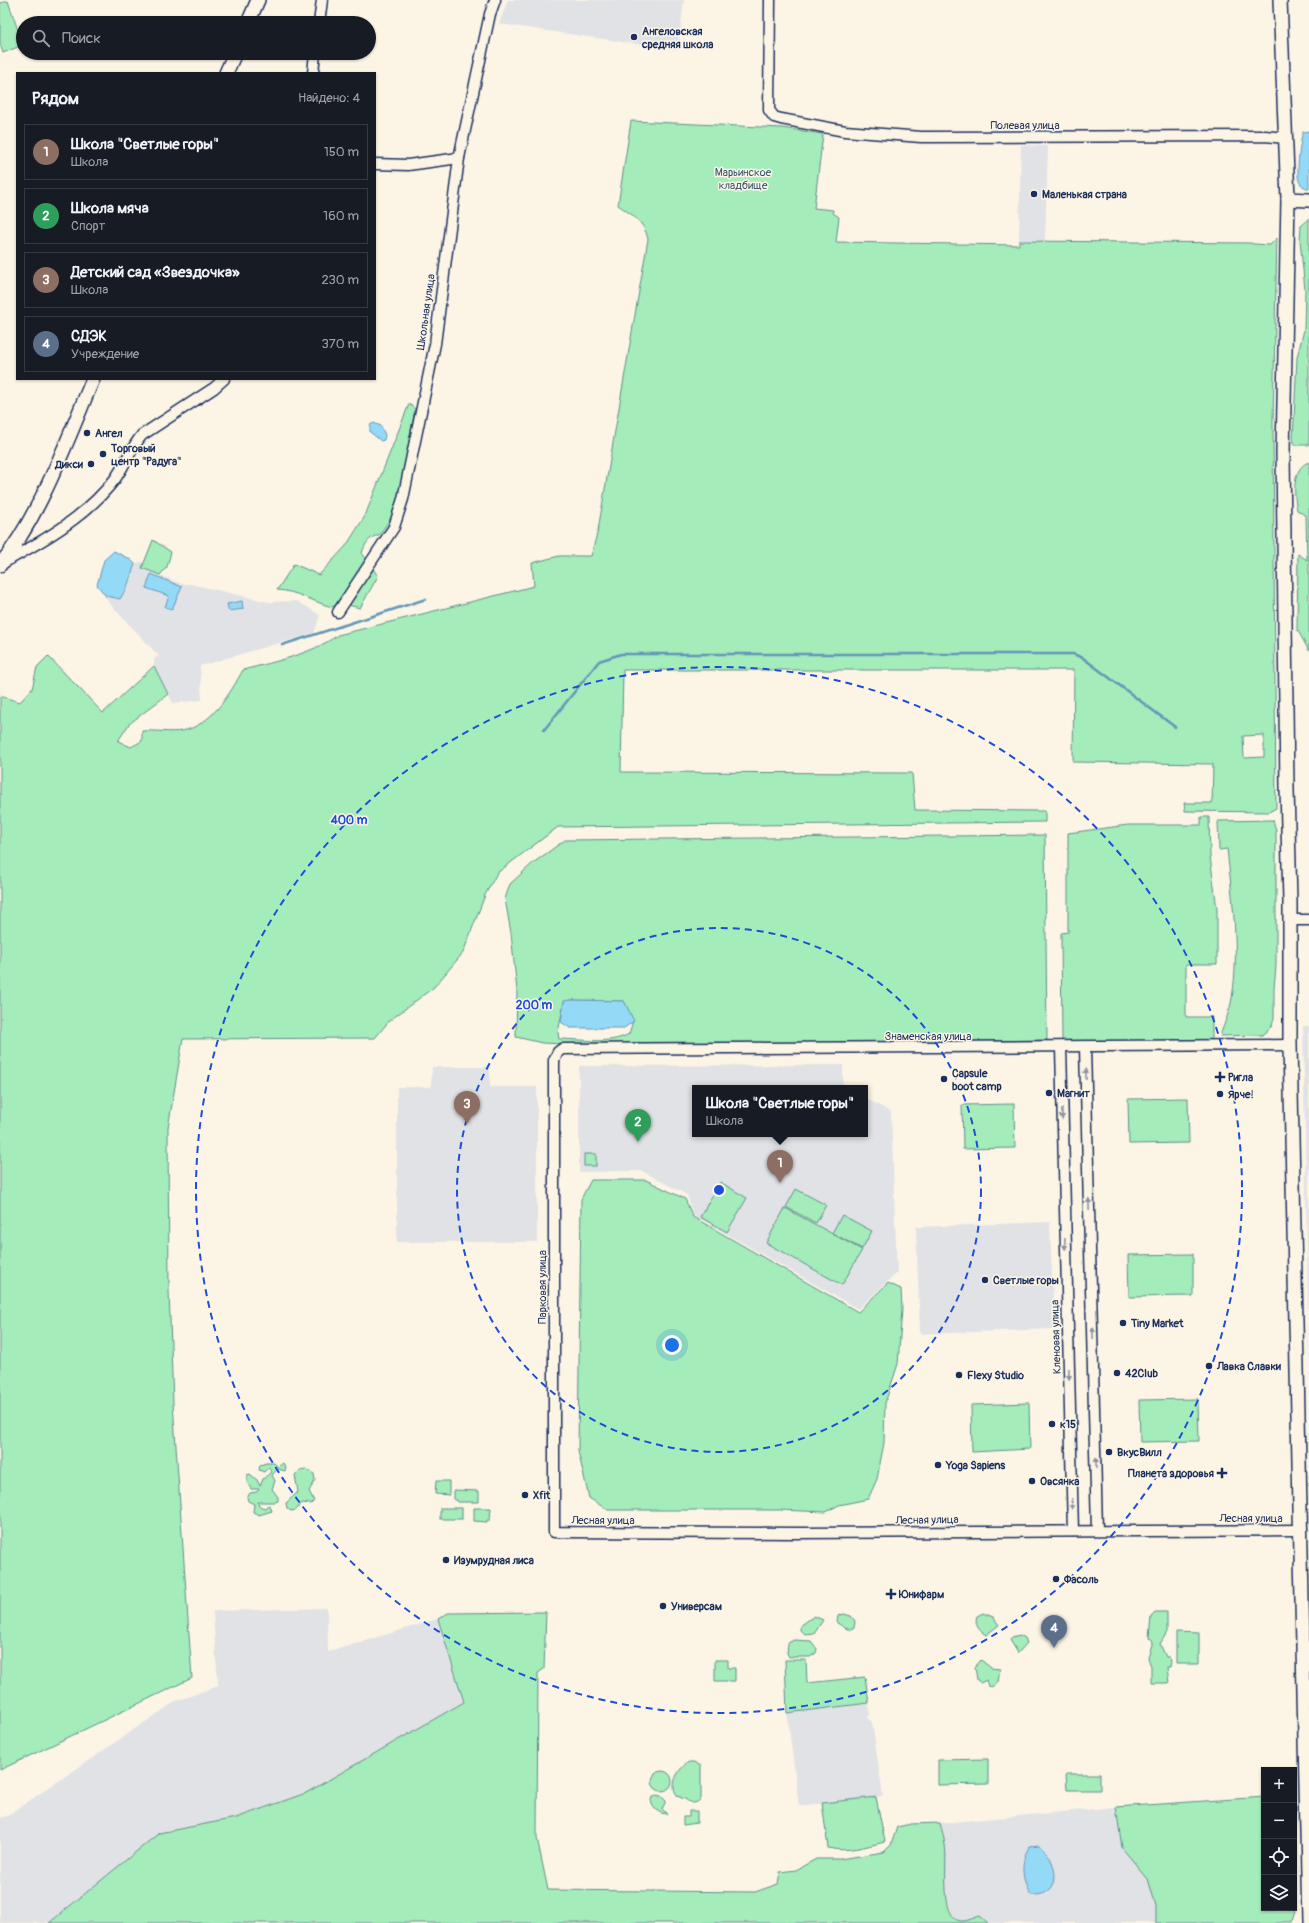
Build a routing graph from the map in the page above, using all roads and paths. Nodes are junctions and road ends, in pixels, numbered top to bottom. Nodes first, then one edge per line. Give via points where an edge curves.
1 (258, 0) edge
2 (322, 0) edge
3 (495, 0) edge
4 (770, 0) edge
5 (1280, 0) edge
6 (251, 16) edge
7 (320, 16) edge
8 (232, 60) edge
9 (315, 60) edge
10 (226, 72) edge
11 (313, 72) edge
12 (1285, 138) junction
13 (459, 158) junction
14 (376, 164) edge
15 (1288, 199) junction
16 (1309, 200) edge
17 (93, 380) edge
18 (223, 380) edge
19 (0, 565) edge
20 (338, 612) dead end
21 (1290, 920) junction
22 (1309, 920) edge
23 (1290, 1045) junction
24 (1061, 1047) junction
25 (1085, 1047) junction
26 (566, 1048) joint
27 (1097, 1530) junction
28 (1299, 1530) junction
29 (1073, 1531) junction
30 (554, 1532) joint
31 (1309, 1923) edge

1 - 6 street
2 - 7 street
3 - 13 street, Школьная улица
4 - 12 street, Полевая улица via 769,110 774,117 781,119 872,134 929,137
5 - 12 street
8 - 10 street
9 - 11 street
12 - 15 street
13 - 14 street via 408,165
13 - 20 street, Школьная улица via 435,344 403,499 394,527
15 - 16 street
15 - 21 street via 1283,453
17 - 19 street via 35,509
18 - 19 street via 142,435 106,489 62,529
21 - 22 street
21 - 23 street
23 - 25 street, Знаменская улица
23 - 28 street
24 - 25 street, Знаменская улица
24 - 26 street, Знаменская улица
24 -> 29 street, Кленовая улица
27 -> 25 street
26 - 30 street, Парковая улица via 558,1052 554,1060
27 - 28 street, Лесная улица
27 - 29 street, Лесная улица
28 - 31 street
29 - 30 street, Лесная улица via 798,1534

